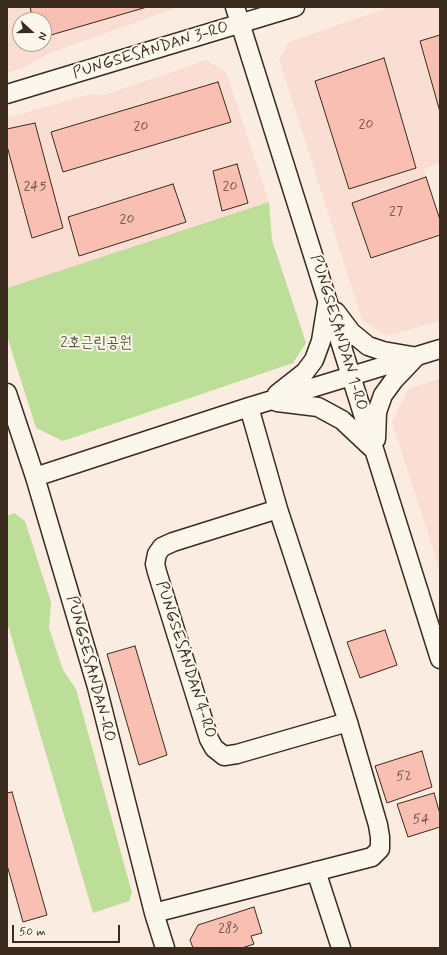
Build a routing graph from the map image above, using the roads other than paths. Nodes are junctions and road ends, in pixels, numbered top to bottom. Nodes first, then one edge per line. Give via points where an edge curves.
1 (296, 7) edge
2 (238, 15) edge
3 (7, 94) edge
4 (328, 302) junction
5 (440, 349) edge
6 (417, 356) junction
7 (351, 376) junction
8 (7, 393) edge
9 (268, 401) junction
10 (249, 407) junction
11 (375, 452) junction
12 (35, 477) junction
13 (278, 509) junction
14 (440, 659) edge
15 (348, 722) junction
16 (316, 871) junction
17 (154, 913) junction
18 (165, 948) edge
19 (341, 948) edge

1 - 2 street, PUNGSESANDAN 3-RO
2 - 3 street, PUNGSESANDAN 3-RO
2 - 4 street, PUNGSESANDAN 1-RO
4 - 6 street via 351,332 368,346
4 - 7 street, PUNGSESANDAN 1-RO
4 - 9 street via 321,341 314,360 305,372
5 - 6 street
6 - 7 street
6 - 11 street via 383,395 377,412
7 - 9 street
7 - 11 street, PUNGSESANDAN 1-RO
8 - 12 street, PUNGSESANDAN-RO
9 - 10 street
9 - 11 street via 318,406 342,420
10 - 12 street
10 - 13 street
11 - 14 street, PUNGSESANDAN 1-RO
12 - 17 street, PUNGSESANDAN-RO via 97,687
13 - 15 street
13 - 15 street, PUNGSESANDAN 4-RO via 173,542 162,547 157,554 157,572 209,739 214,748 224,756
15 - 16 street via 378,825 380,849 372,857
16 - 17 street
16 - 19 street
17 - 18 street, PUNGSESANDAN-RO

